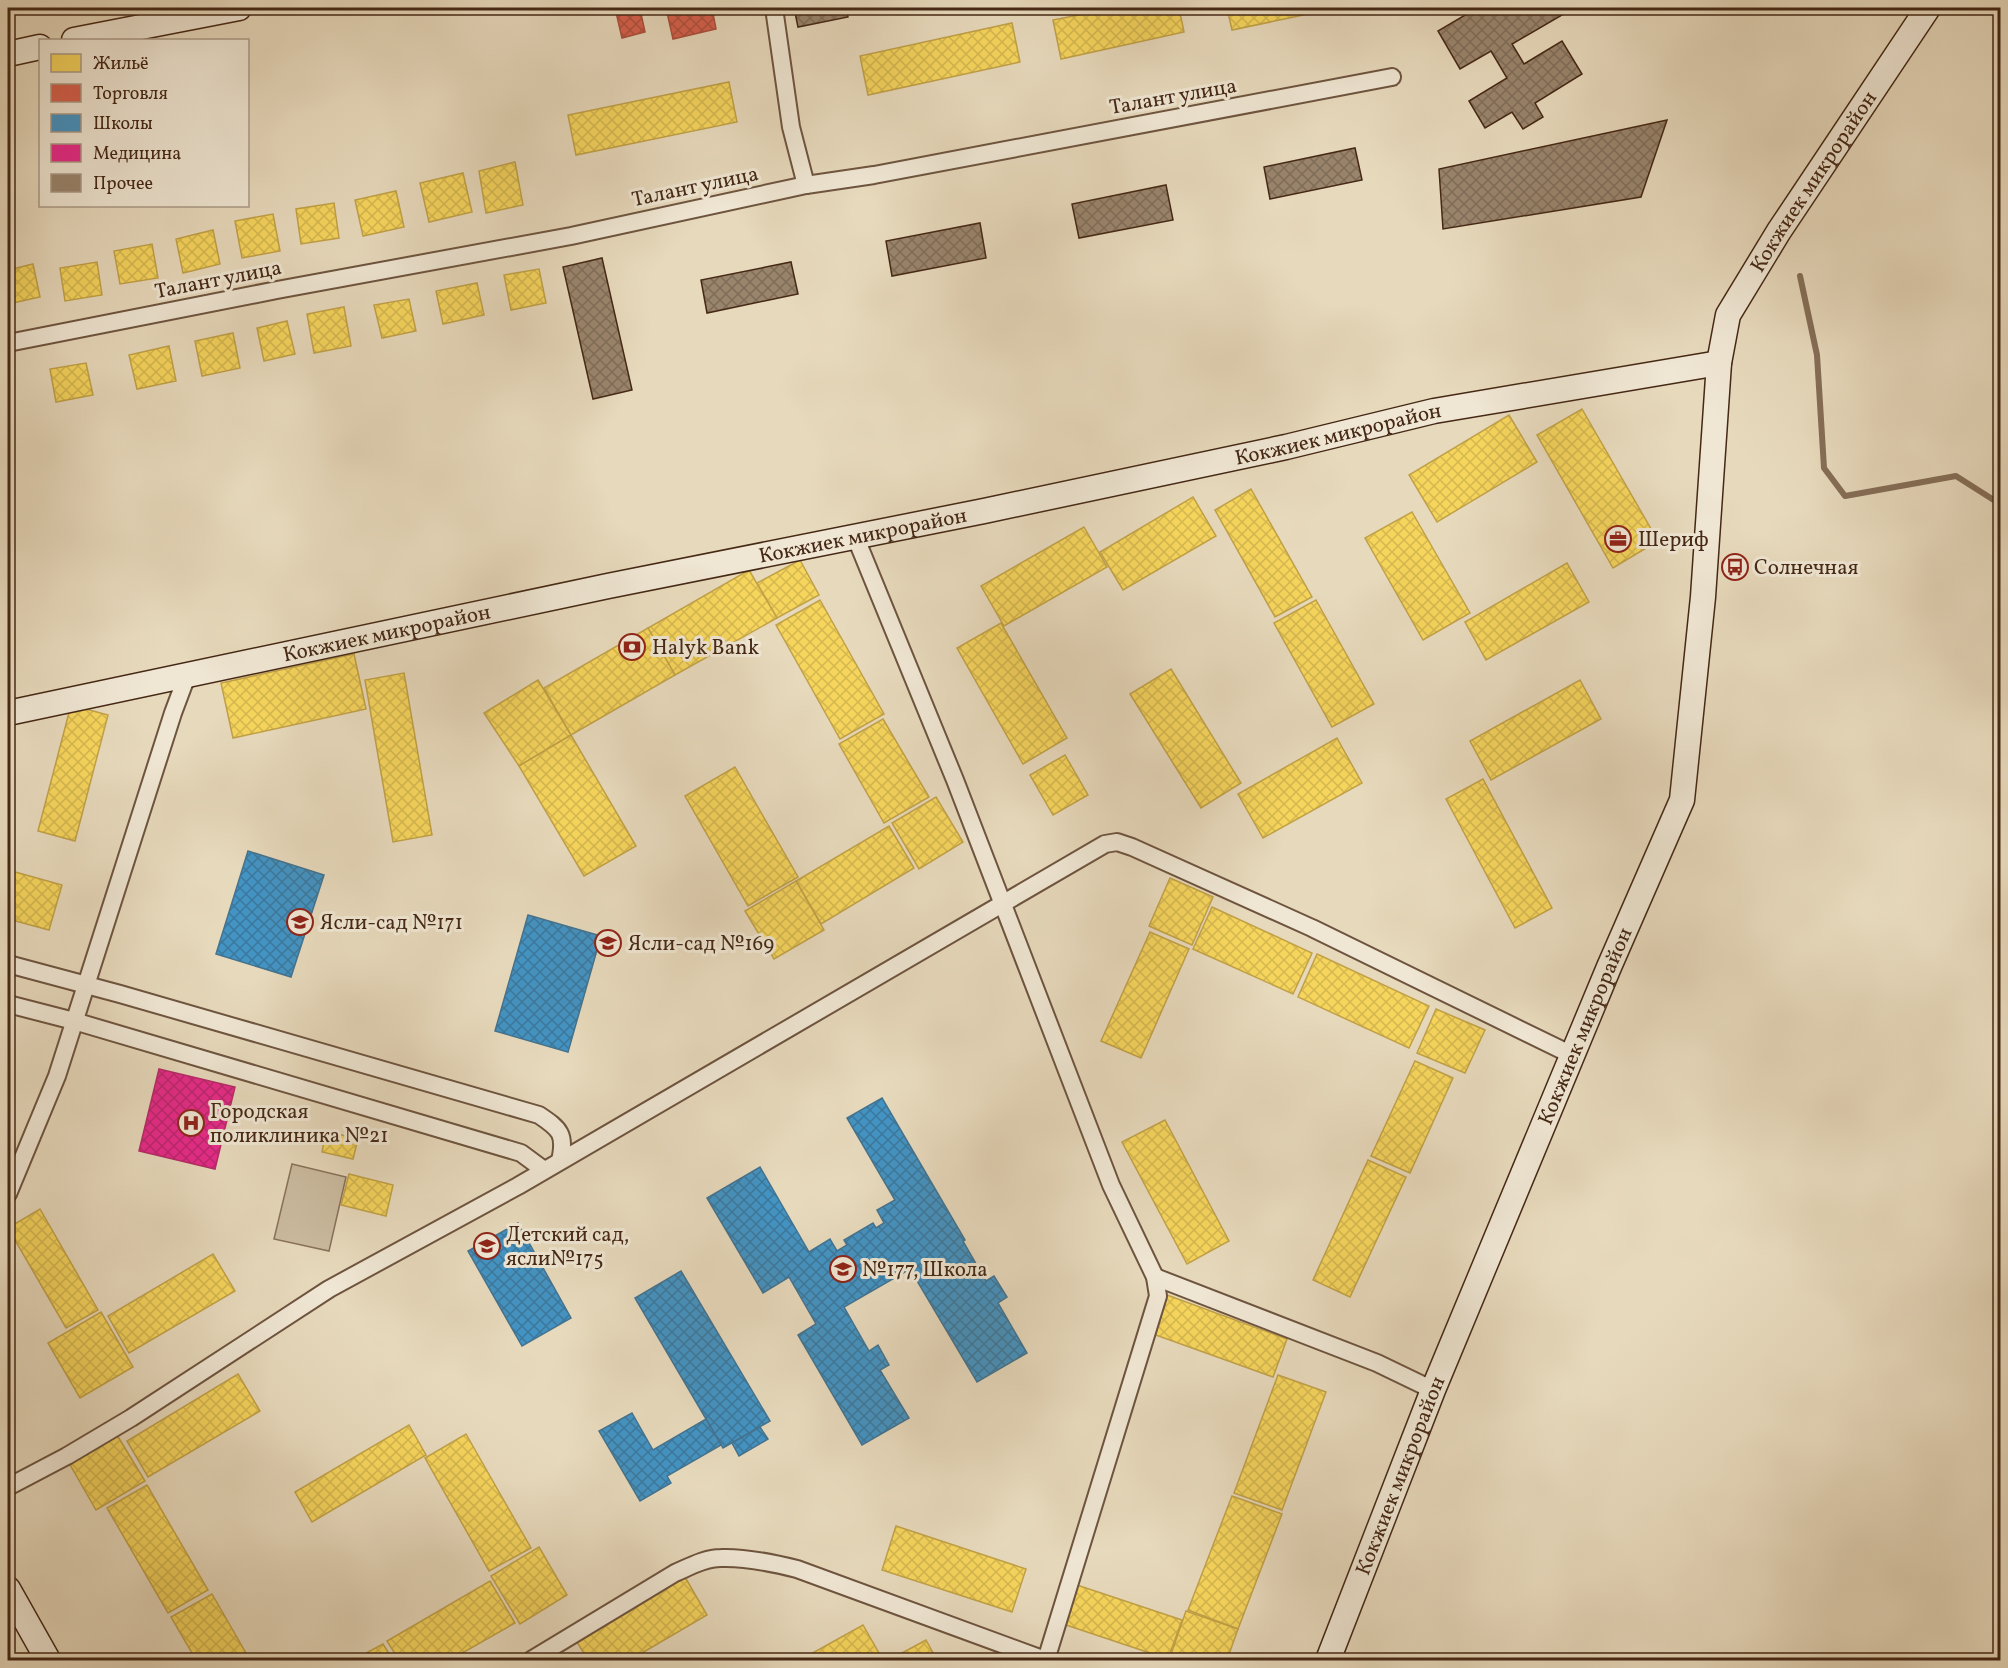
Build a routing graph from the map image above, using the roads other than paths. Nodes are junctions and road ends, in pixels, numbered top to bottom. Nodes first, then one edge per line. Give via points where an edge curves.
1 (239, 8) edge
2 (774, 8) edge
3 (1928, 8) edge
4 (79, 39) edge
5 (39, 47) edge
6 (8, 54) edge
7 (1392, 77) dead end
8 (806, 185) junction
9 (8, 343) edge
10 (1719, 363) junction
11 (855, 536) junction
12 (188, 673) junction
13 (8, 713) edge
14 (1002, 903) junction
15 (8, 964) edge
16 (86, 984) junction
17 (8, 1004) edge
18 (74, 1021) junction
19 (1572, 1055) junction
20 (560, 1161) junction
21 (544, 1170) junction
22 (8, 1194) edge
23 (1155, 1277) junction
24 (1433, 1390) junction
25 (8, 1487) edge
26 (8, 1589) edge
27 (48, 1660) edge
28 (531, 1660) edge
29 (1046, 1660) edge
30 (1328, 1660) edge

1 - 4 street
2 - 8 street via 791,127
3 - 10 street, Кокжиек микрорайон via 1779,231 1728,315
5 - 6 street
7 - 8 street, Талант улица
8 - 9 street, Талант улица via 572,236
10 - 11 street, Кокжиек микрорайон via 1434,411 1275,449
10 - 19 street, Кокжиек микрорайон via 1703,597 1682,800
11 - 12 street, Кокжиек микрорайон
11 - 14 street
12 - 13 street, Кокжиек микрорайон
12 - 16 street
14 - 19 street via 1105,844 1117,842 1312,928
14 - 20 street
14 - 23 street via 1111,1185
15 - 16 street
16 - 18 street
16 - 20 street via 539,1114 557,1127 564,1143
17 - 18 street
18 - 21 street via 521,1153
18 - 22 street via 57,1076
19 - 24 street, Кокжиек микрорайон
20 - 21 street
21 - 25 street via 329,1290 131,1418
23 - 24 street via 1377,1363
23 - 29 street via 1158,1296
24 - 30 street, Кокжиек микрорайон
26 - 27 street
28 - 29 street via 675,1573 720,1558 797,1569

